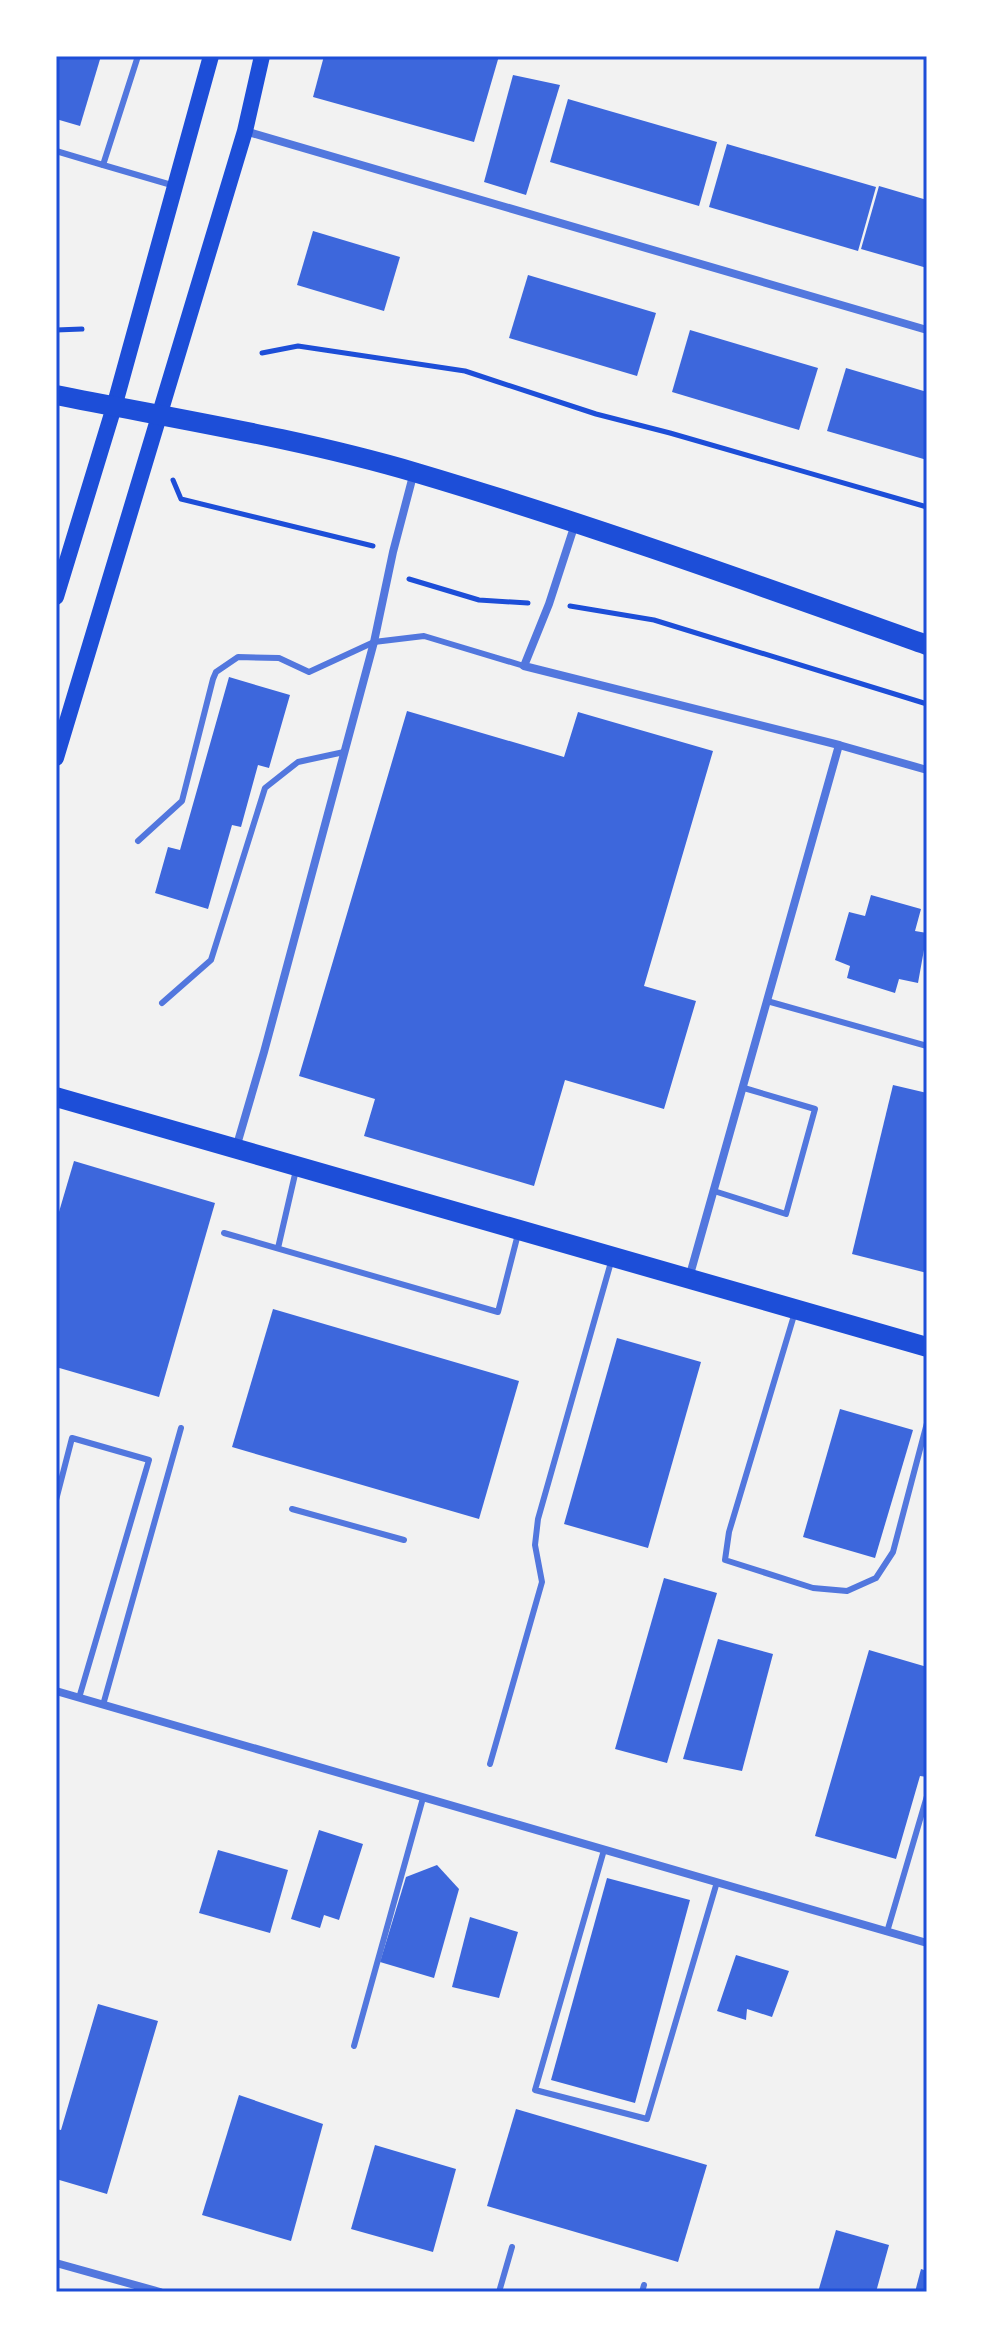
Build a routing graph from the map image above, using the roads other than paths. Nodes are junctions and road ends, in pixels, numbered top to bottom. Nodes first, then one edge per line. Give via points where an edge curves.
1 (138, 56) edge
2 (211, 56) edge
3 (262, 56) edge
4 (245, 131) junction
5 (56, 151) edge
6 (103, 165) junction
7 (175, 186) junction
8 (927, 330) edge
9 (56, 395) edge
10 (114, 407) junction
11 (158, 415) junction
12 (414, 472) junction
13 (575, 523) junction
14 (61, 566) edge
15 (56, 597) edge
16 (374, 642) junction
17 (927, 645) edge
18 (524, 666) junction
19 (839, 745) junction
20 (344, 752) junction
21 (56, 758) edge
22 (927, 770) edge
23 (138, 841) dead end
24 (767, 1001) junction
25 (162, 1003) dead end
26 (927, 1046) edge
27 (744, 1088) junction
28 (56, 1097) edge
29 (236, 1148) junction
30 (297, 1166) junction
31 (714, 1191) junction
32 (519, 1230) junction
33 (224, 1233) dead end
34 (278, 1248) junction
35 (612, 1257) junction
36 (689, 1279) junction
37 (796, 1309) junction
38 (927, 1347) edge
39 (927, 1423) edge
40 (181, 1428) dead end
41 (56, 1500) edge
42 (292, 1509) dead end
43 (404, 1540) dead end
44 (56, 1691) edge
45 (79, 1698) junction
46 (103, 1705) junction
47 (490, 1764) dead end
48 (927, 1796) edge
49 (423, 1798) junction
50 (604, 1850) junction
51 (717, 1882) junction
52 (887, 1932) junction
53 (927, 1943) edge
54 (354, 2046) dead end
55 (512, 2247) dead end
56 (56, 2263) edge
57 (160, 2292) edge
58 (499, 2292) edge

1 - 6 lane
2 - 7 main road
3 - 4 main road
4 - 8 street
4 - 11 main road
5 - 6 lane
6 - 7 lane
7 - 10 main road
9 - 10 main road
10 - 11 main road
10 - 14 main road
11 - 12 main road via 231,427
11 - 21 main road
12 - 13 main road
12 - 16 street
13 - 17 main road
13 - 18 street
14 - 15 main road
16 - 18 lane via 424,636
16 - 20 street
16 - 23 lane via 309,672 279,658 238,657 216,672 182,801
18 - 19 street
19 - 22 street
19 - 24 street
20 - 25 lane via 298,762 265,788 211,960
20 - 29 street
24 - 26 lane
24 - 27 street
27 - 31 street
27 - 31 lane via 815,1109 786,1214
28 - 29 main road
29 - 30 main road
30 - 32 main road
30 - 34 lane
31 - 36 street
32 - 34 lane via 498,1312
32 - 35 main road
33 - 34 lane
35 - 36 main road
35 - 47 lane via 538,1519 535,1545 542,1582
36 - 37 main road
37 - 38 main road
37 - 39 lane via 725,1560 813,1588 847,1591 876,1578 893,1552
40 - 46 lane
41 - 45 lane via 72,1438 149,1460
42 - 43 lane
44 - 45 street
45 - 46 street
46 - 49 street
48 - 52 lane
49 - 50 street
49 - 54 lane
50 - 51 street
50 - 51 lane via 535,2090 647,2119
51 - 52 street
52 - 53 street
55 - 58 lane
56 - 57 street

